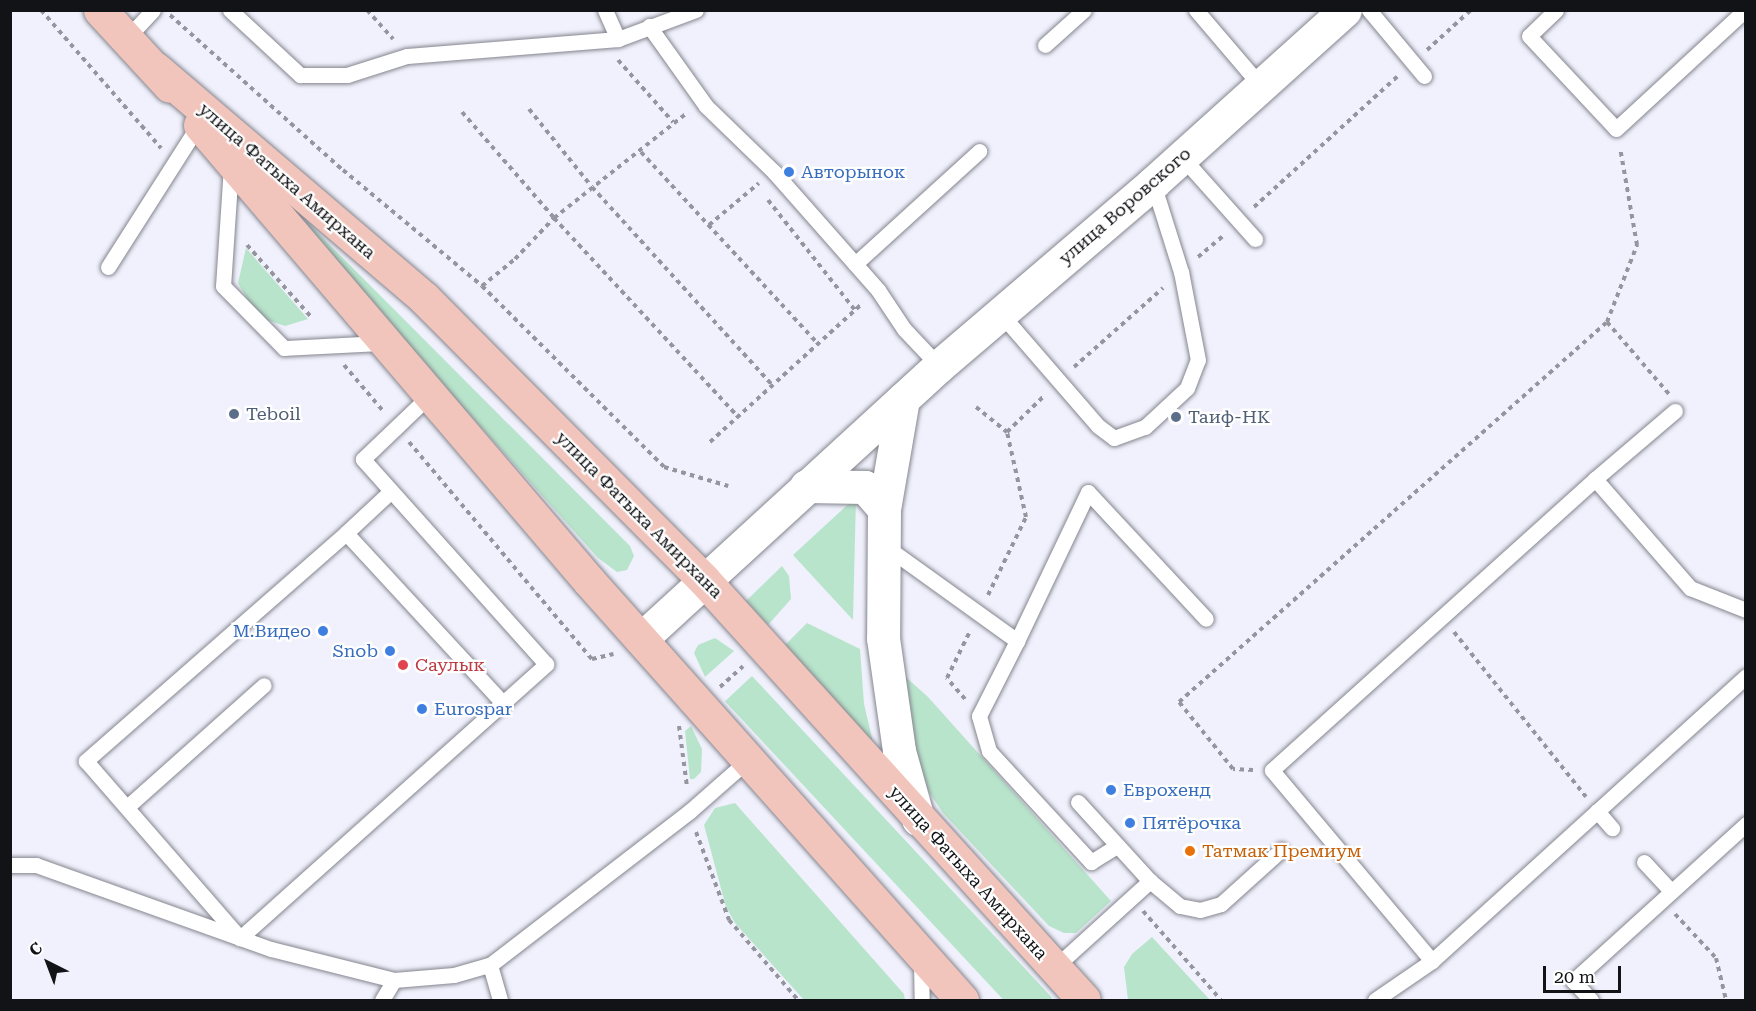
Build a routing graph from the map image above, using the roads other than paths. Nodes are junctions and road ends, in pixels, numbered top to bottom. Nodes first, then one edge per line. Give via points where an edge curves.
1 (100, 10) edge
2 (153, 10) edge
3 (230, 10) edge
4 (605, 10) edge
5 (696, 10) edge
6 (1084, 10) edge
7 (1196, 10) edge
8 (1345, 10) edge
9 (1369, 10) edge
10 (1556, 10) edge
11 (1745, 10) edge
12 (649, 26) junction
13 (127, 38) junction
14 (618, 39) junction
15 (1045, 45) dead end
16 (156, 69) junction
17 (1424, 76) dead end
18 (1261, 86) junction
19 (199, 123) junction
20 (979, 151) dead end
21 (1182, 157) junction
22 (231, 166) junction
23 (1153, 183) junction
24 (1256, 239) dead end
25 (855, 264) junction
26 (108, 267) dead end
27 (1001, 314) junction
28 (382, 343) junction
29 (939, 366) junction
30 (429, 396) junction
31 (903, 399) junction
32 (1675, 411) road end
33 (1596, 479) junction
34 (806, 486) junction
35 (391, 491) junction
36 (884, 509) junction
37 (346, 533) junction
38 (883, 544) junction
39 (704, 580) junction
40 (1746, 609) edge
41 (1206, 619) dead end
42 (1017, 641) junction
43 (630, 650) junction
44 (1746, 676) edge
45 (264, 686) dead end
46 (503, 703) junction
47 (749, 759) junction
48 (1078, 802) dead end
49 (127, 807) junction
50 (1597, 811) junction
51 (918, 819) junction
52 (1746, 824) edge
53 (1612, 828) dead end
54 (1118, 846) junction
55 (1281, 850) dead end
56 (1644, 862) dead end
57 (10, 865) edge
58 (1150, 881) junction
59 (1666, 896) junction
60 (240, 938) junction
61 (921, 955) junction
62 (1432, 961) junction
63 (490, 965) junction
64 (1054, 968) junction
65 (394, 980) junction
66 (382, 1000) edge
67 (500, 1000) edge
68 (922, 1000) edge
69 (962, 1000) edge
70 (1084, 1000) edge
71 (1378, 1000) edge
72 (1591, 1000) edge

1 - 13 main road, улица Фатыха Амирхана
2 - 13 lane
3 - 14 lane via 300,75 347,75 407,56
4 - 14 lane
5 - 12 lane
6 - 15 lane
7 - 18 lane
8 - 18 street, улица Воровского
9 - 17 lane
10 - 11 lane via 1529,36 1616,129
12 - 14 lane
12 - 25 lane via 706,106 774,172
13 - 16 main road, улица Фатыха Амирхана
16 - 19 main road, улица Фатыха Амирхана
16 - 39 main road, улица Фатыха Амирхана via 424,298
18 - 21 street, улица Воровского
19 - 22 main road, улица Фатыха Амирхана
19 - 26 lane
20 - 25 lane
21 - 23 street, улица Воровского
21 - 24 lane
22 - 28 main road, улица Фатыха Амирхана
22 - 28 lane via 223,286 284,348
23 - 27 street, улица Воровского
23 - 27 lane via 1181,272 1198,360 1187,388 1145,427 1114,438 1098,426
25 - 29 lane via 904,329
27 - 29 street, улица Воровского
28 - 30 main road, улица Фатыха Амирхана
29 - 31 street, улица Воровского
30 - 35 lane via 363,459
30 - 43 main road, улица Фатыха Амирхана
31 - 34 street, улица Воровского
31 - 36 street
32 - 33 lane
33 - 40 lane via 1690,588
33 - 62 lane via 1272,770
34 - 36 street via 866,488
34 - 39 street, улица Воровского
35 - 37 lane
35 - 46 lane via 546,664
36 - 38 street
37 - 46 lane
37 - 49 lane via 86,760
38 - 42 lane
38 - 51 street via 883,638 889,695 899,752
39 - 43 street, улица Воровского
39 - 51 main road, улица Фатыха Амирхана
41 - 42 lane via 1088,492
42 - 54 lane via 979,716 988,751 1091,862
43 - 47 main road, улица Фатыха Амирхана
44 - 50 lane
45 - 49 lane
46 - 60 lane
47 - 61 main road, улица Фатыха Амирхана
47 - 63 lane via 690,811
48 - 54 lane
49 - 60 lane
50 - 53 lane
50 - 62 lane
51 - 64 main road, улица Фатыха Амирхана
52 - 59 lane
54 - 58 lane
55 - 58 lane via 1221,904 1200,910 1180,906
56 - 59 lane
57 - 60 lane via 36,865
58 - 64 lane
59 - 72 lane via 1573,981
60 - 65 lane
61 - 68 lane
61 - 69 main road, улица Фатыха Амирхана
62 - 71 lane
63 - 65 lane via 454,975
63 - 67 lane
64 - 70 main road, улица Фатыха Амирхана
65 - 66 lane

